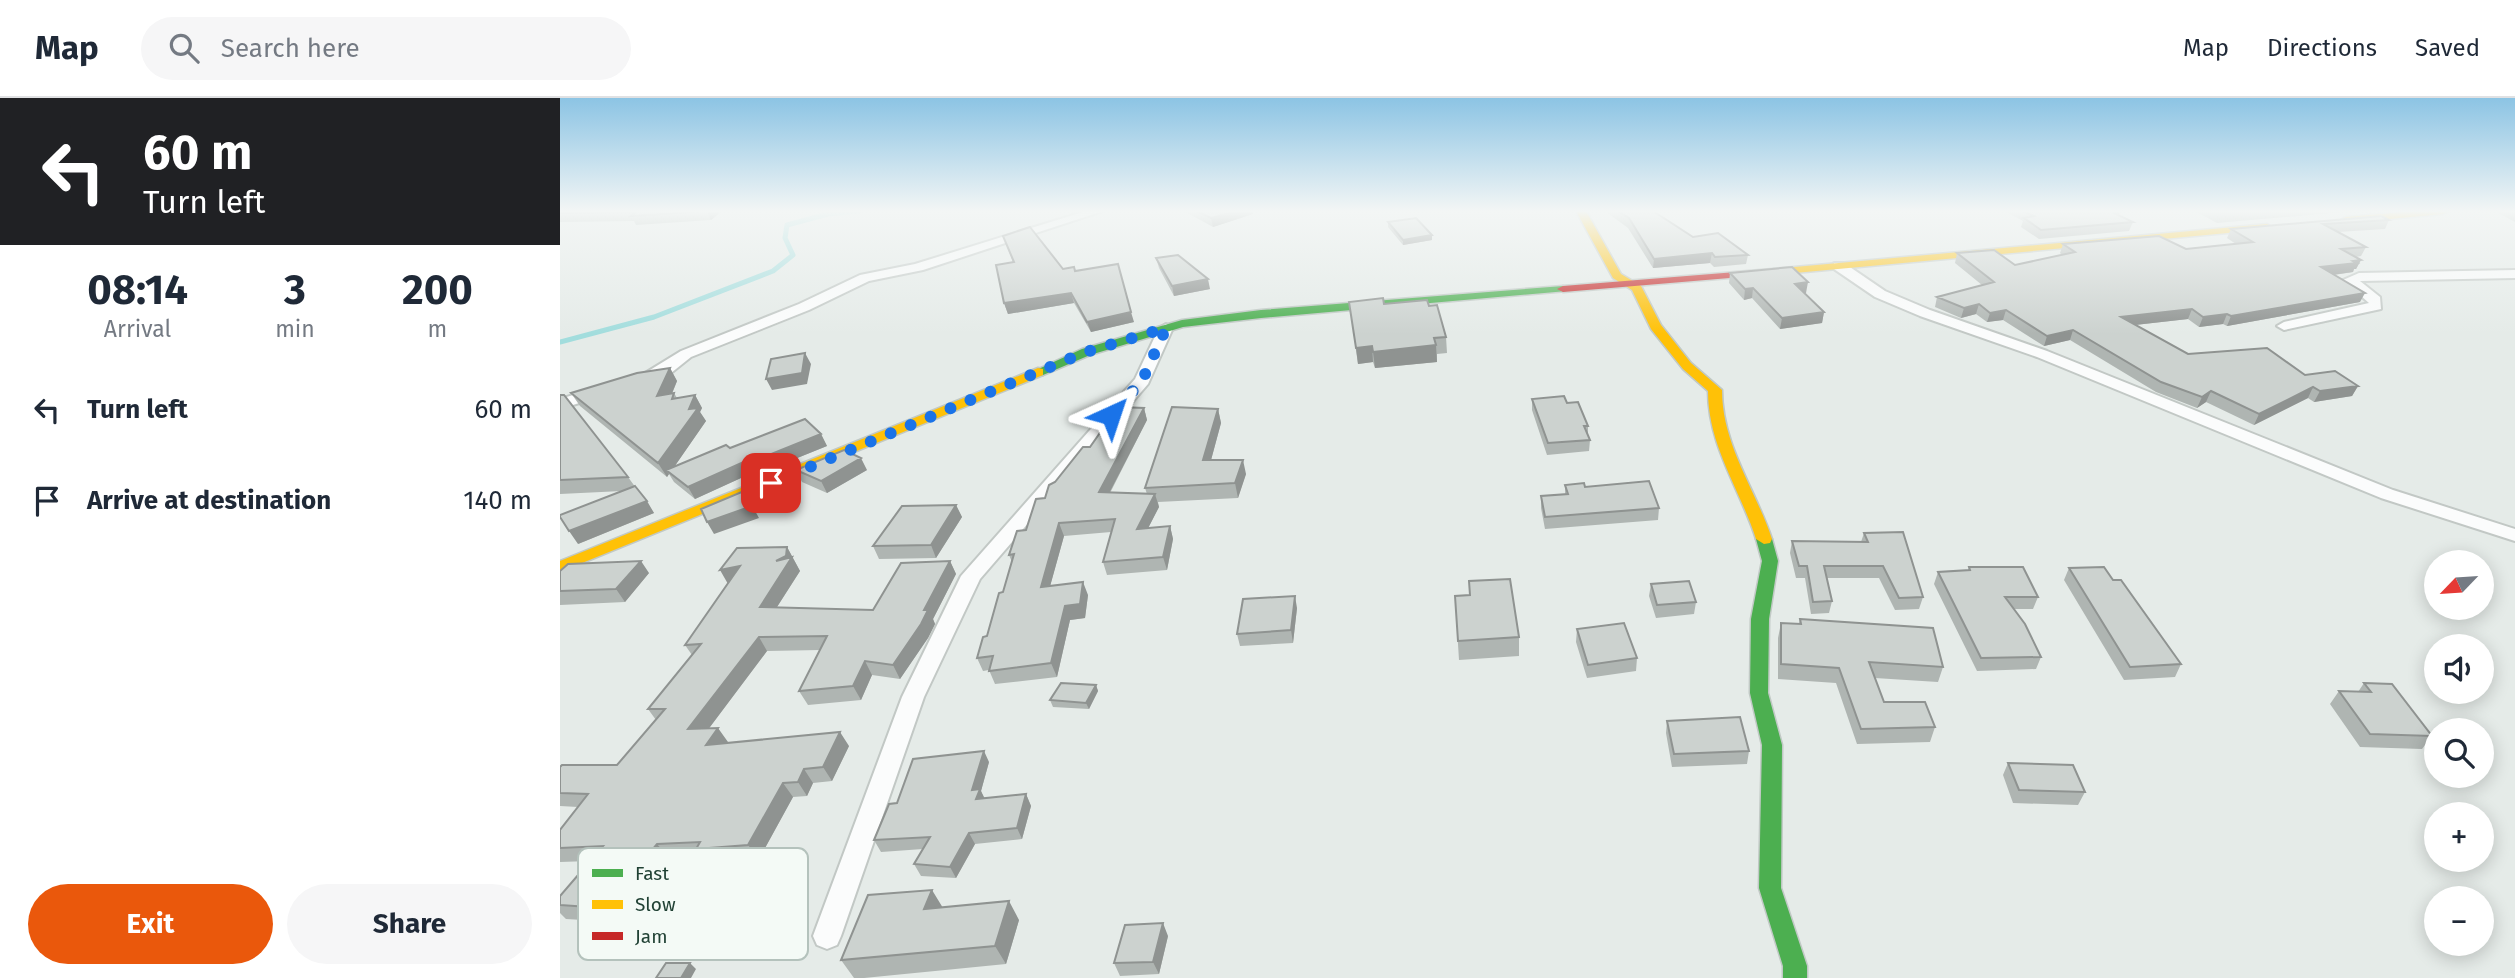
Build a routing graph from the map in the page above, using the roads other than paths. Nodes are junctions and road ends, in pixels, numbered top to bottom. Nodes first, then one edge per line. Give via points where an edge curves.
1 (966, 252) edge
2 (1604, 252) edge
3 (1992, 252) edge
4 (1839, 266) junction
5 (2515, 274) edge
6 (1626, 283) junction
7 (2284, 326) dead end
8 (1166, 328) junction
9 (560, 404) edge
10 (2515, 535) edge
11 (560, 567) edge
12 (827, 936) dead end
13 (1795, 978) edge

1 - 9 street via 865,278 685,354 665,370
2 - 6 main road
3 - 4 main road
4 - 6 main road
4 - 10 street via 1880,294 1925,313 2054,359 2387,494
5 - 7 street via 2359,277 2350,280 2375,300 2376,306
6 - 8 main road via 1261,313
6 - 13 main road via 1637,288 1668,343 1715,390 1713,411 1726,456 1758,517 1770,561 1760,619 1759,693 1772,745 1770,888
8 - 11 main road via 1074,356
8 - 12 street via 1142,381 971,576 913,697

